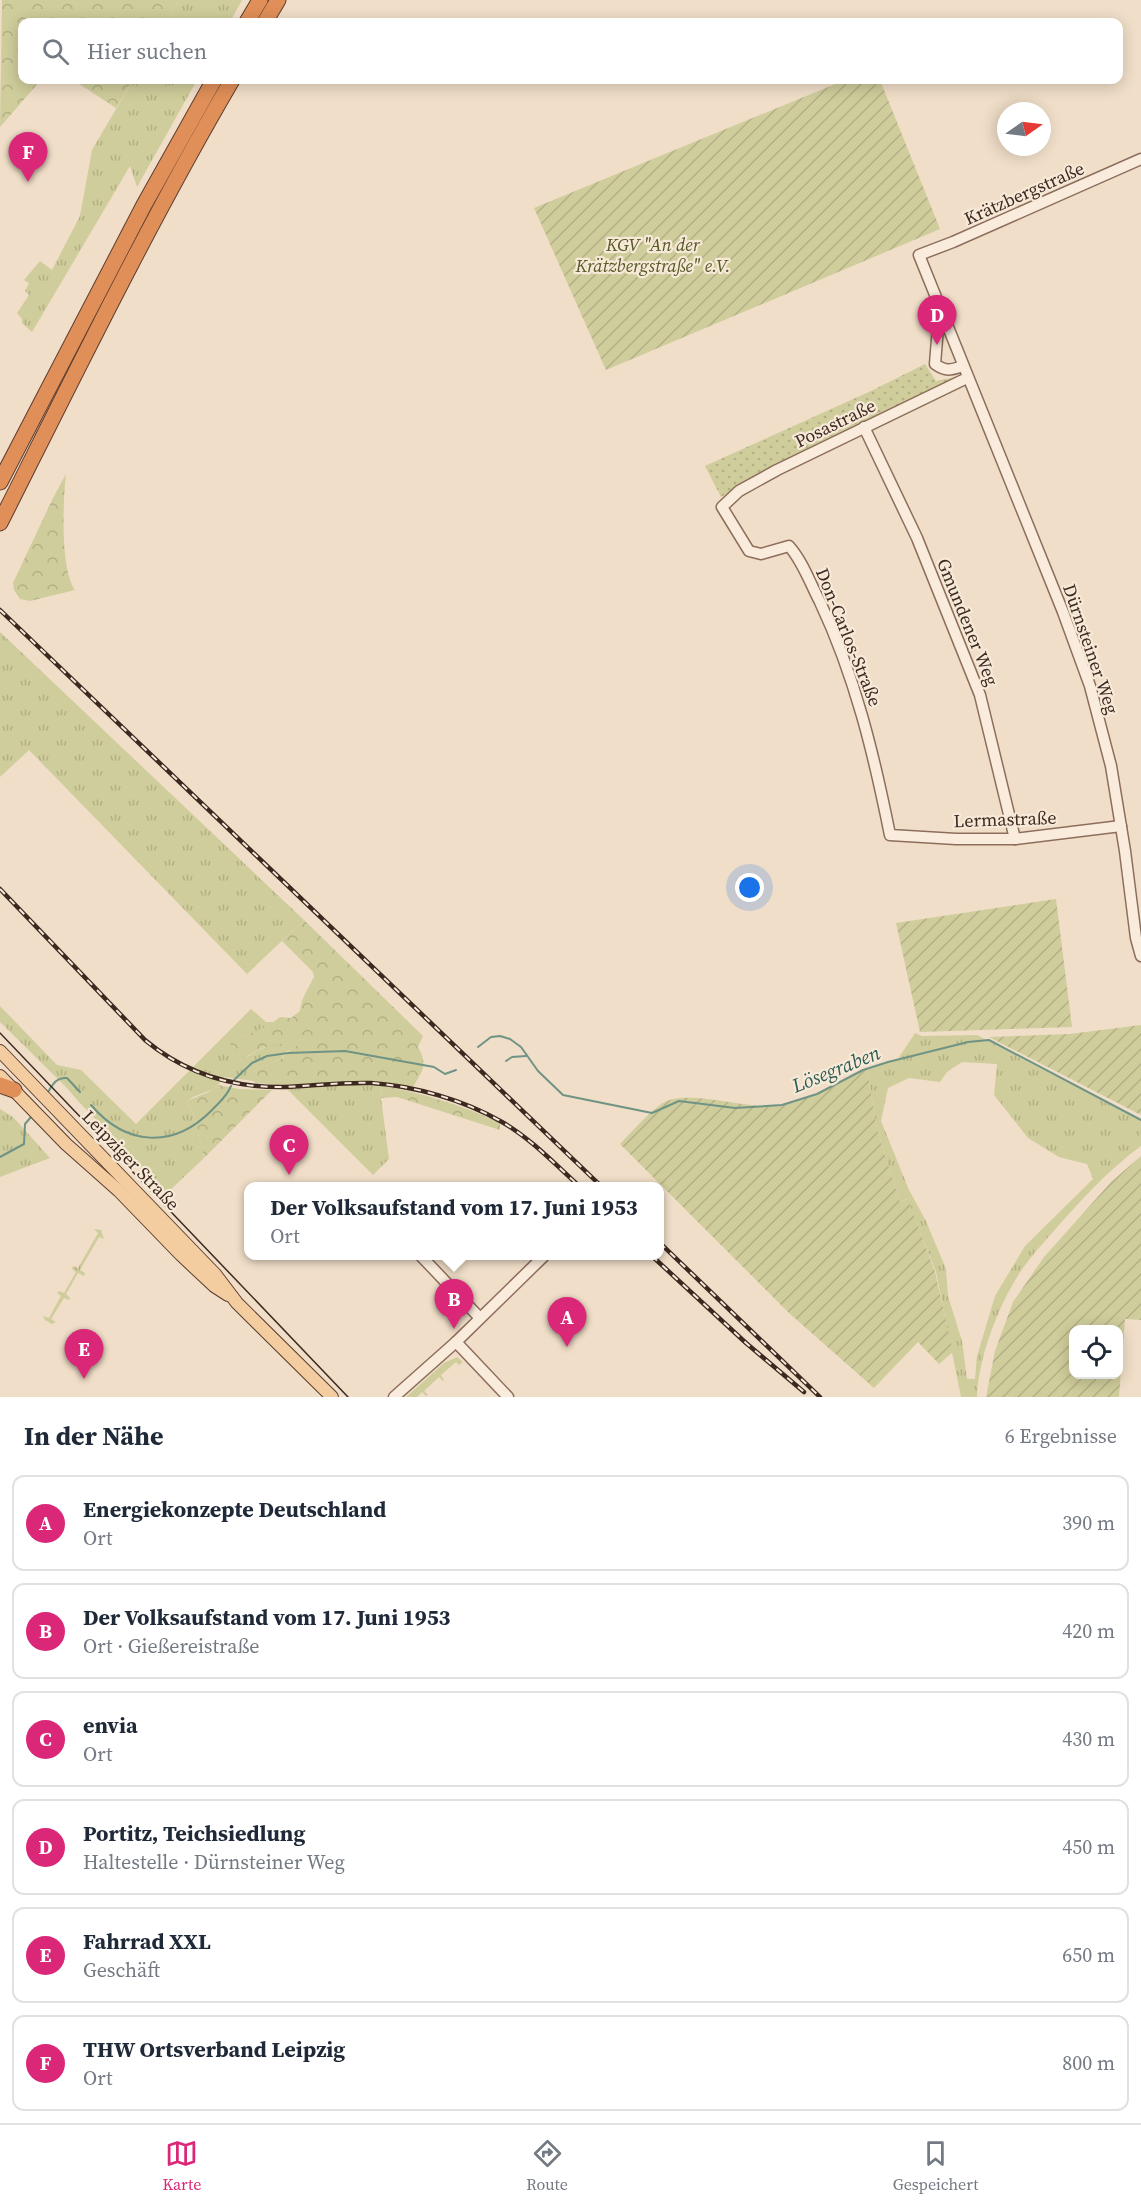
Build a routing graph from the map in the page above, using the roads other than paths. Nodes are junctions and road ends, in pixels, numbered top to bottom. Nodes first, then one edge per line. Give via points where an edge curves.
1 (260, 0) edge
2 (278, 0) edge
3 (249, 18) edge
4 (267, 18) edge
5 (212, 84) edge
6 (230, 84) edge
7 (1141, 159) edge
8 (919, 255) joint
9 (945, 323) junction
10 (963, 366) junction
11 (968, 378) junction
12 (864, 427) junction
13 (0, 482) edge
14 (722, 507) joint
15 (0, 524) edge
16 (1120, 826) junction
17 (890, 835) joint
18 (1015, 839) junction
19 (1141, 956) edge
20 (0, 1051) edge
21 (0, 1076) edge
22 (7, 1088) edge
23 (425, 1260) edge
24 (540, 1260) edge
25 (232, 1297) junction
26 (480, 1318) junction
27 (456, 1342) junction
28 (332, 1397) edge
29 (394, 1397) edge
30 (508, 1397) edge

1 - 3 highway
2 - 4 highway
5 - 13 highway
6 - 15 highway via 111,302
7 - 8 street, Krätzbergstraße
8 - 9 street, Dürnsteiner Weg
9 - 10 street, Dürnsteiner Weg
9 - 10 street via 938,327 935,364 944,370
10 - 11 street, Dürnsteiner Weg
11 - 12 street, Posastraße
11 - 16 street, Dürnsteiner Weg via 1090,686 1111,766
12 - 14 street, Posastraße via 759,479
12 - 18 street, Gmundener Weg via 917,538 980,695
14 - 17 street, Don-Carlos-Straße via 749,551 761,554 789,546 798,557 828,619 865,720
16 - 18 street, Lermastraße
16 - 19 street, Dürnsteiner Weg
17 - 18 street, Lermastraße
20 - 25 main road, Leipziger Straße via 215,1274
21 - 22 main road, Leipziger Straße
22 - 25 main road, Leipziger Straße via 214,1286
23 - 26 street
24 - 26 street
25 - 28 main road, Leipziger Straße
26 - 27 street
27 - 29 street
27 - 30 street

